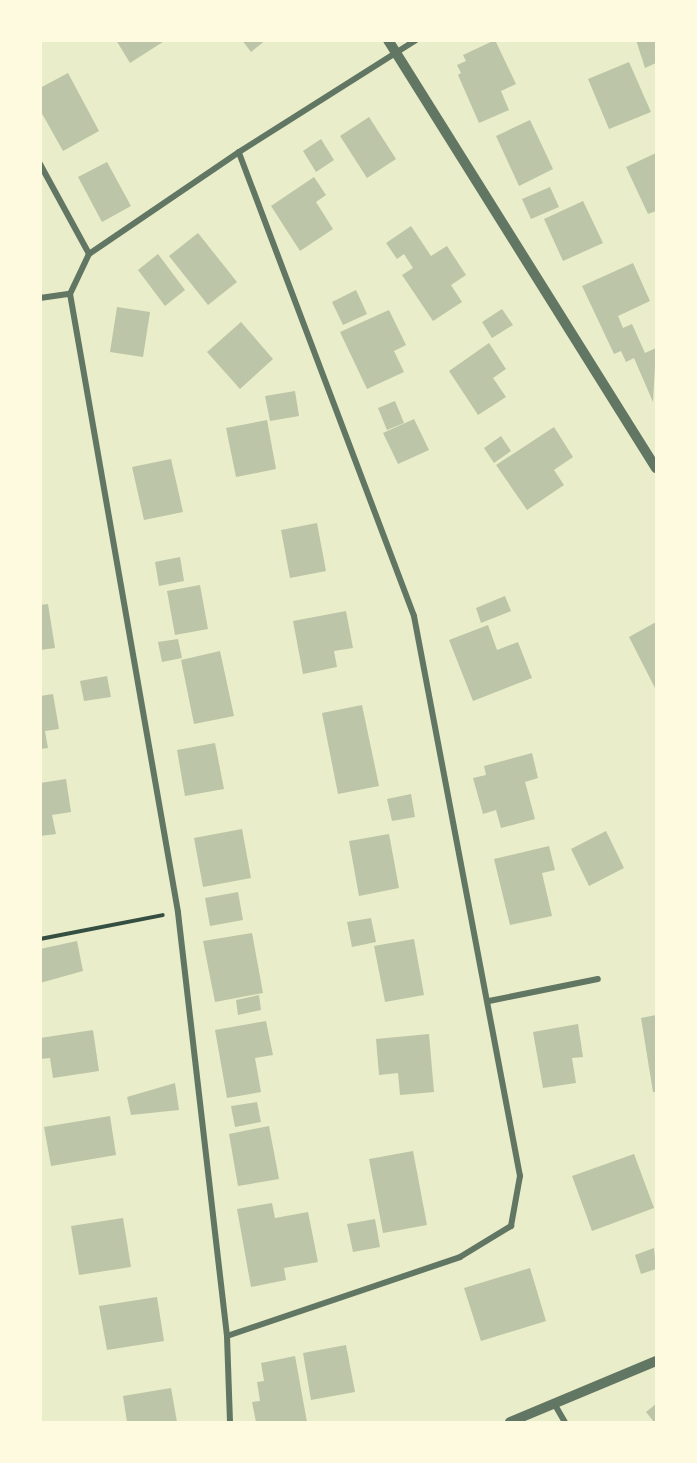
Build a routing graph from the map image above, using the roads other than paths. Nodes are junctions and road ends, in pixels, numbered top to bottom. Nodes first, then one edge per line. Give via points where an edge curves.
1 (388, 40) edge
2 (416, 40) edge
3 (394, 53) junction
4 (239, 152) junction
5 (40, 164) edge
6 (89, 254) junction
7 (70, 294) junction
8 (40, 298) edge
9 (657, 468) edge
10 (598, 979) dead end
11 (489, 1001) junction
12 (227, 1336) junction
13 (657, 1361) edge
14 (555, 1406) junction
15 (230, 1422) edge
16 (510, 1422) edge
17 (565, 1422) edge

1 - 3 street
2 - 3 street
3 - 4 street
3 - 9 street
4 - 6 street
4 - 11 street via 414,616
5 - 6 street
6 - 7 street
7 - 8 street
7 - 12 street via 178,912
10 - 11 street
11 - 12 street via 520,1176 511,1226 460,1257
12 - 15 street
13 - 14 street
14 - 16 street
14 - 17 street

